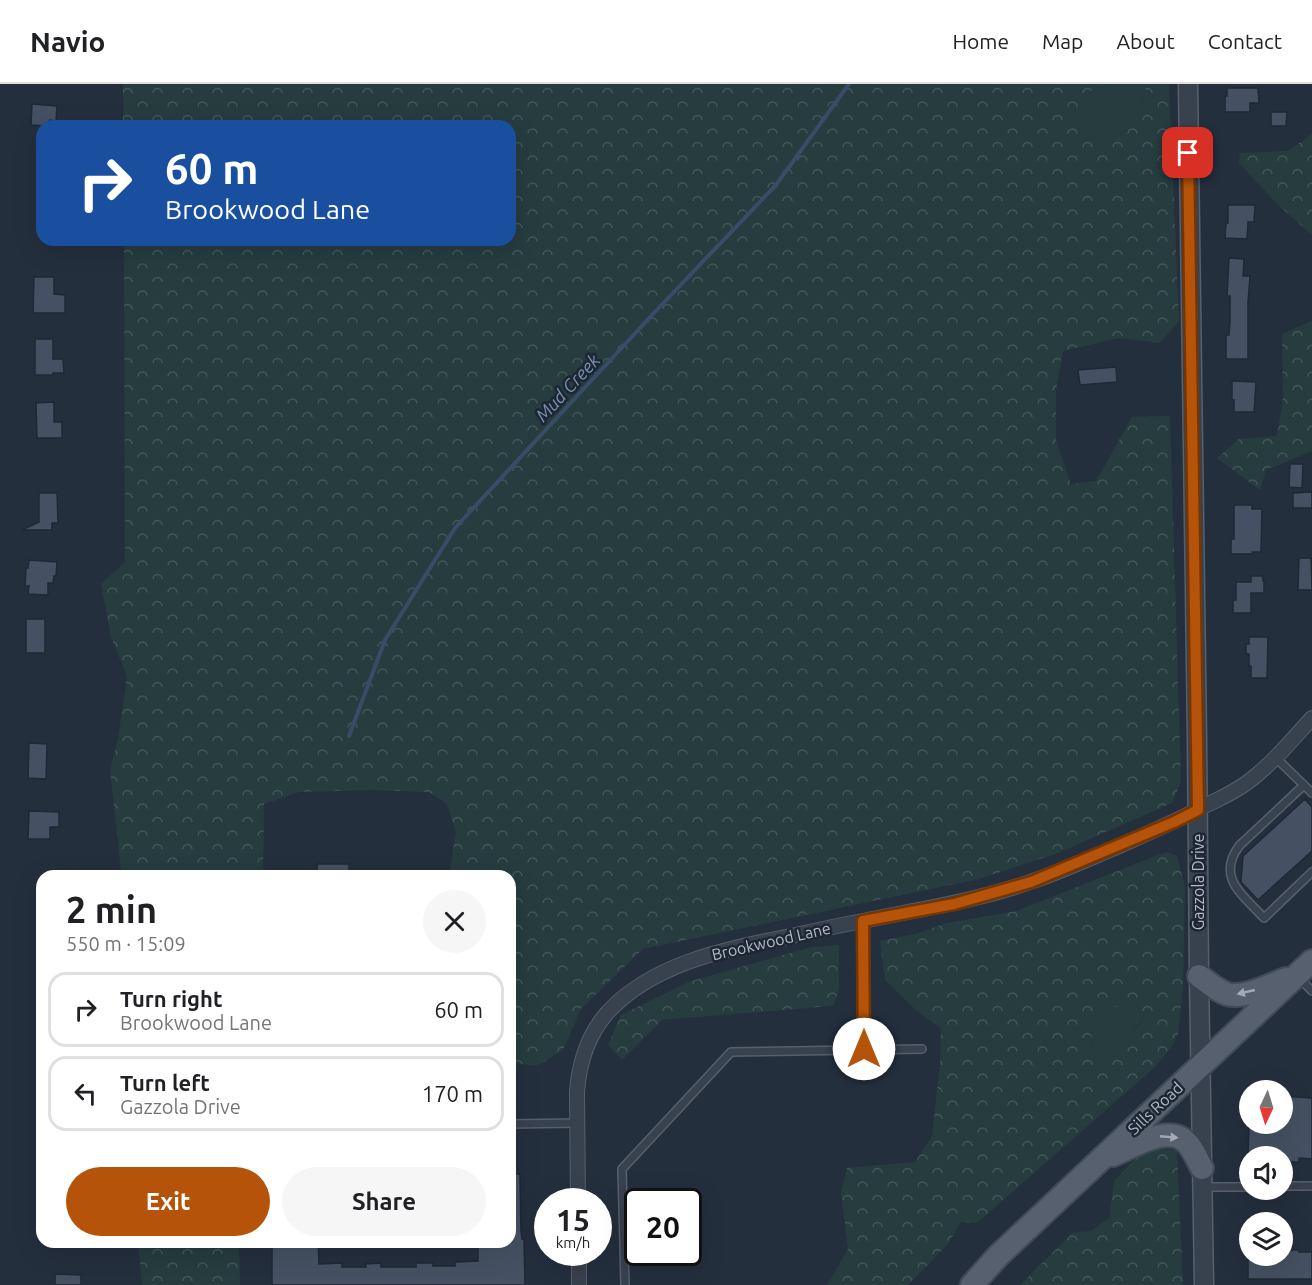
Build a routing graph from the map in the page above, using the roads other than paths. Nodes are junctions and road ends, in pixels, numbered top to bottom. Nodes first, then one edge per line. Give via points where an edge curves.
1 (1188, 84) edge
2 (1312, 718) edge
3 (1275, 757) junction
4 (1304, 785) junction
5 (1312, 793) edge
6 (1198, 810) junction
7 (1312, 872) edge
8 (863, 921) junction
9 (1304, 968) edge
10 (1199, 976) junction
11 (1312, 992) edge
12 (864, 1049) junction
13 (922, 1049) dead end
14 (1200, 1066) junction
15 (576, 1123) junction
16 (516, 1124) edge
17 (1096, 1163) junction
18 (1203, 1178) junction
19 (1239, 1185) edge
20 (1293, 1186) edge
21 (1312, 1186) edge
22 (578, 1188) edge
23 (998, 1256) junction
24 (579, 1266) edge
25 (579, 1285) edge
26 (625, 1285) edge
27 (959, 1285) edge
28 (972, 1285) edge
29 (1204, 1285) edge

1 - 6 street, Gazzola Drive
2 - 3 street, Brookwood Lane
3 - 4 lane
3 - 6 street, Brookwood Lane via 1233,793
4 - 5 lane
4 - 7 lane via 1239,846 1232,856 1230,876 1264,918
6 - 8 street, Brookwood Lane via 1031,882 954,904
6 - 10 street, Gazzola Drive
8 - 12 lane
8 - 15 street, Brookwood Lane via 709,955 682,964 621,1000 596,1028 588,1044 578,1076
9 -> 10 main road via 1248,993 1234,995
9 - 11 lane
9 - 14 main road, Sills Road
10 - 14 street, Gazzola Drive
12 - 13 lane
12 - 26 lane via 731,1052 622,1169
14 - 17 main road, Sills Road
14 - 18 street, Gazzola Drive
15 - 16 lane
15 - 22 street, Brookwood Lane
17 -> 18 main road via 1152,1138 1176,1136 1188,1144
17 - 23 main road, Sills Road
18 - 19 lane
18 - 29 street, Gazzola Drive
20 - 21 lane
23 - 27 main road, Sills Road
23 - 28 main road, Sills Road
24 - 25 street

